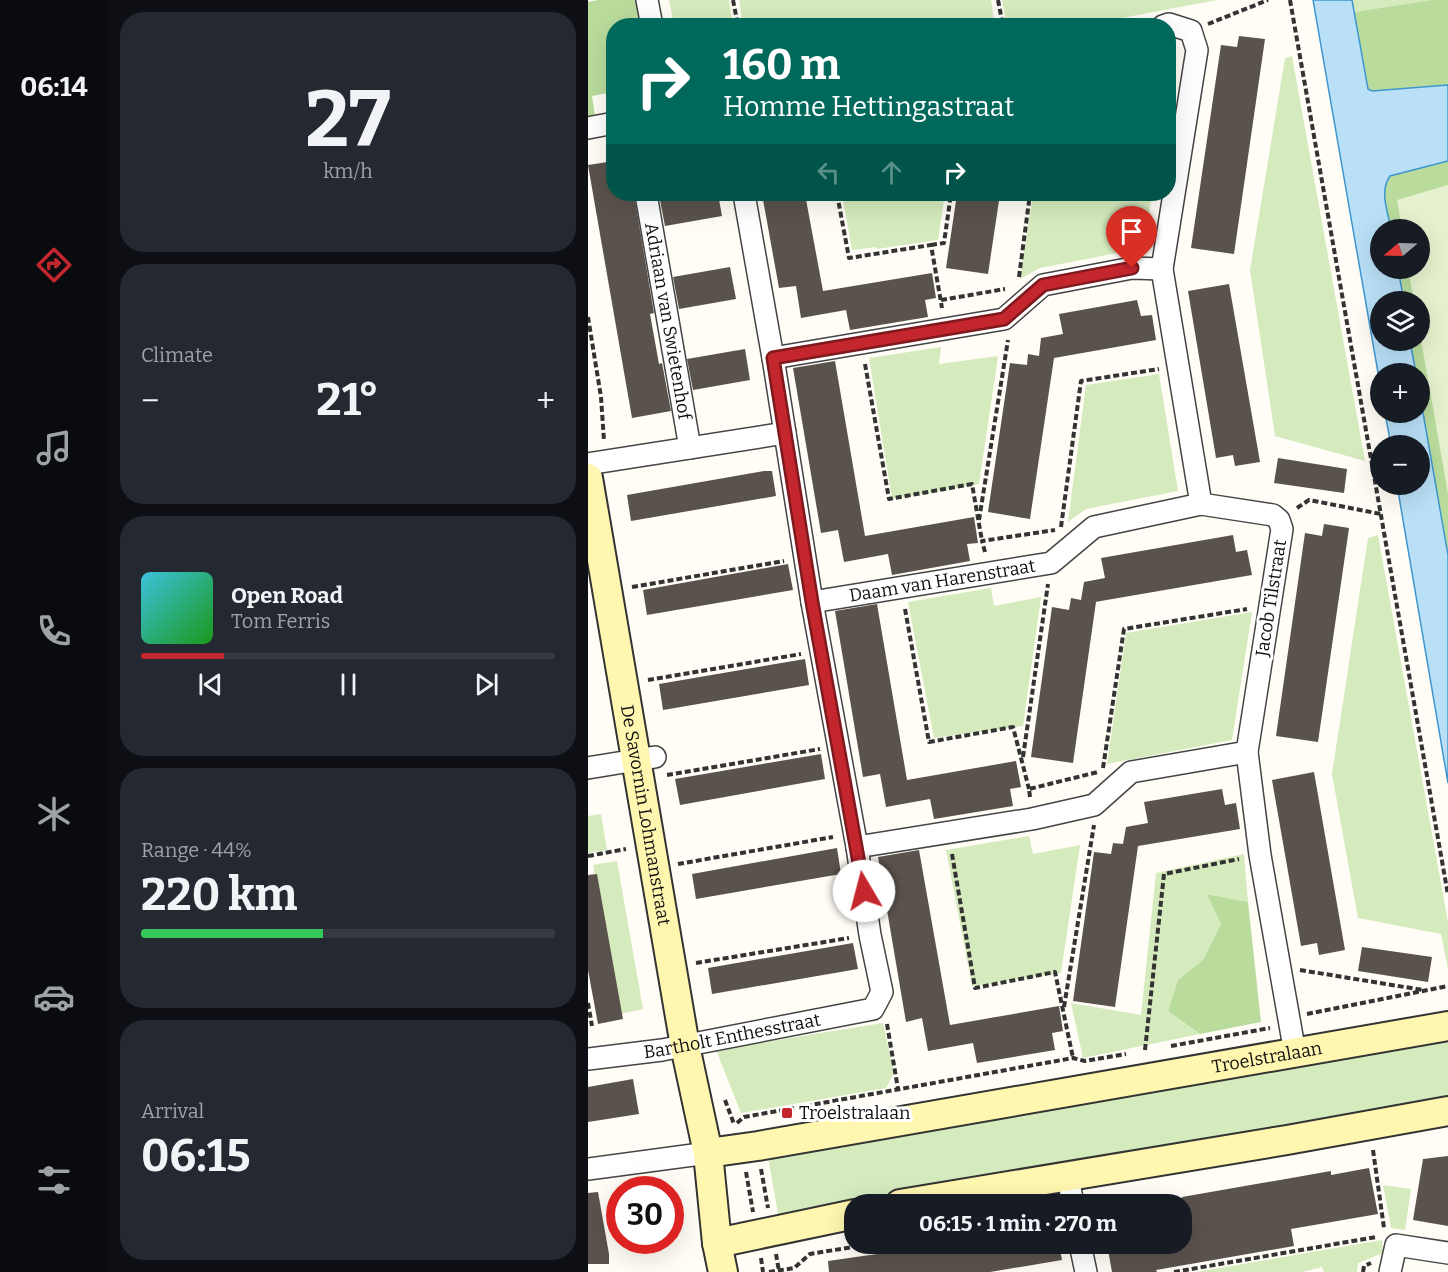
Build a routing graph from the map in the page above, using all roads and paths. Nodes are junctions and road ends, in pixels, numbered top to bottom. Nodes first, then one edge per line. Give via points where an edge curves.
1 (647, 0) edge
2 (733, 0) edge
3 (998, 0) edge
4 (1268, 0) edge
5 (1290, 0) edge
6 (650, 18) edge
7 (736, 18) edge
8 (1001, 18) edge
9 (1176, 26) edge
10 (1191, 31) junction
11 (606, 125) edge
12 (588, 128) edge
13 (1176, 181) edge
14 (647, 201) edge
15 (745, 201) edge
16 (838, 201) edge
17 (950, 201) edge
18 (1029, 201) edge
19 (1173, 201) edge
20 (931, 245) junction
21 (1162, 269) junction
22 (1017, 287) dead end
23 (1006, 289) dead end
24 (941, 300) junction
25 (1012, 313) junction
26 (946, 329) junction
27 (861, 343) junction
28 (773, 358) junction
29 (1178, 366) junction
30 (785, 433) junction
31 (690, 448) junction
32 (588, 464) edge
33 (588, 478) edge
34 (1201, 504) junction
35 (1380, 514) junction
36 (1279, 520) junction
37 (979, 523) junction
38 (982, 541) junction
39 (805, 557) junction
40 (1051, 563) junction
41 (991, 573) junction
42 (901, 587) junction
43 (627, 588) dead end
44 (812, 602) junction
45 (1270, 605) junction
46 (822, 650) junction
47 (642, 681) dead end
48 (838, 746) junction
49 (1247, 752) junction
50 (1022, 761) junction
51 (650, 764) junction
52 (588, 768) edge
53 (1029, 789) junction
54 (1097, 802) junction
55 (1032, 819) junction
56 (948, 832) junction
57 (856, 840) junction
58 (1260, 855) junction
59 (588, 856) edge
60 (653, 856) junction
61 (1448, 895) edge
62 (870, 935) junction
63 (691, 964) dead end
64 (1279, 966) junction
65 (1448, 986) edge
66 (1426, 990) junction
67 (588, 1003) edge
68 (873, 1009) junction
69 (1063, 1011) junction
70 (1289, 1021) junction
71 (592, 1026) dead end
72 (1448, 1026) edge
73 (685, 1046) junction
74 (1167, 1047) dead end
75 (1156, 1048) dead end
76 (1145, 1050) junction
77 (1294, 1053) junction
78 (1073, 1058) junction
79 (588, 1059) edge
80 (898, 1089) junction
81 (1448, 1111) edge
82 (752, 1115) junction
83 (706, 1141) junction
84 (758, 1146) junction
85 (1373, 1150) dead end
86 (588, 1169) edge
87 (1070, 1191) edge
88 (1031, 1194) edge
89 (844, 1216) edge
90 (772, 1232) junction
91 (726, 1241) junction
92 (844, 1248) edge
93 (1448, 1253) edge
94 (1082, 1254) edge
95 (779, 1271) edge
96 (723, 1272) edge
97 (741, 1272) edge
98 (769, 1272) edge
99 (1086, 1272) edge
100 (1174, 1272) edge
101 (1390, 1272) edge

1 - 6 street
2 - 7 path
3 - 8 path
4 - 10 path
5 - 35 path
9 - 10 street
10 - 13 street via 1197,50
11 - 12 street
14 - 31 street, Adriaan van Swietenhof
15 - 28 street
16 - 20 path via 849,258
17 - 20 path via 944,243
18 - 22 path
19 - 21 street
20 - 24 path
21 - 25 street via 1132,268 1043,285
21 - 29 street
23 - 24 path
24 - 26 path
25 - 26 street via 1004,319
25 - 37 path
26 - 27 street
27 - 28 street
27 - 37 path via 889,499 972,484
28 - 30 street
29 - 34 street
29 - 38 path via 1081,381 1060,529
30 - 31 street
30 - 39 street
31 - 32 street
33 - 51 street, De Savornin Lohmanstraat
34 - 36 street, Jacob Tilstraat via 1273,515
34 - 40 street, Daam van Harenstraat via 1094,527
35 - 36 path via 1309,500
35 - 61 path
36 - 45 street, Jacob Tilstraat via 1282,529
37 - 38 path
38 - 41 path
39 - 43 path
39 - 44 street
40 - 41 street, Daam van Harenstraat
40 - 50 path
41 - 42 street, Daam van Harenstraat
42 - 44 street, Daam van Harenstraat
42 - 50 path via 929,742 1013,727
44 - 46 street
45 - 49 street, Jacob Tilstraat
45 - 53 path via 1124,629 1103,771
46 - 47 path
46 - 48 street
48 - 51 path
48 - 57 street
49 - 54 street via 1131,772
49 - 58 street, Jacob Tilstraat
50 - 53 path
51 - 52 street
51 - 60 street, De Savornin Lohmanstraat
53 - 55 path
54 - 55 street
54 - 69 path
55 - 56 street
56 - 57 street
56 - 69 path via 975,988 1055,972
57 - 60 path
57 - 62 street
58 - 64 street, Jacob Tilstraat
58 - 76 path via 1164,874
59 - 60 path
60 - 73 street, De Savornin Lohmanstraat
62 - 63 path
62 - 68 street via 882,992
64 - 66 path
64 - 70 street, Jacob Tilstraat
65 - 66 path
66 - 70 path
67 - 71 path
68 - 73 street, Bartholt Enthesstraat
68 - 80 path via 885,1018
69 - 78 path
70 - 74 path
70 - 77 street, Jacob Tilstraat
72 - 77 street, Troelstralaan
73 - 79 street, Bartholt Enthesstraat
73 - 83 street, De Savornin Lohmanstraat
75 - 76 path
76 - 78 path via 1085,1061
77 - 84 street, Troelstralaan
78 - 80 path
80 - 82 path
81 - 87 street
82 - 83 path
82 - 84 path
83 - 84 street, Troelstralaan
83 - 86 street, Troelstralaan
83 - 91 street, De Savornin Lohmanstraat
84 - 90 path
85 - 100 path via 1385,1235
87 - 88 street
89 - 90 street
90 - 91 street
90 - 95 path
91 - 96 street, De Savornin Lohmanstraat
91 - 97 street, De Savornin Lohmanstraat
92 - 95 path via 810,1254 794,1268
93 - 101 street via 1396,1245
94 - 99 street
95 - 98 path

